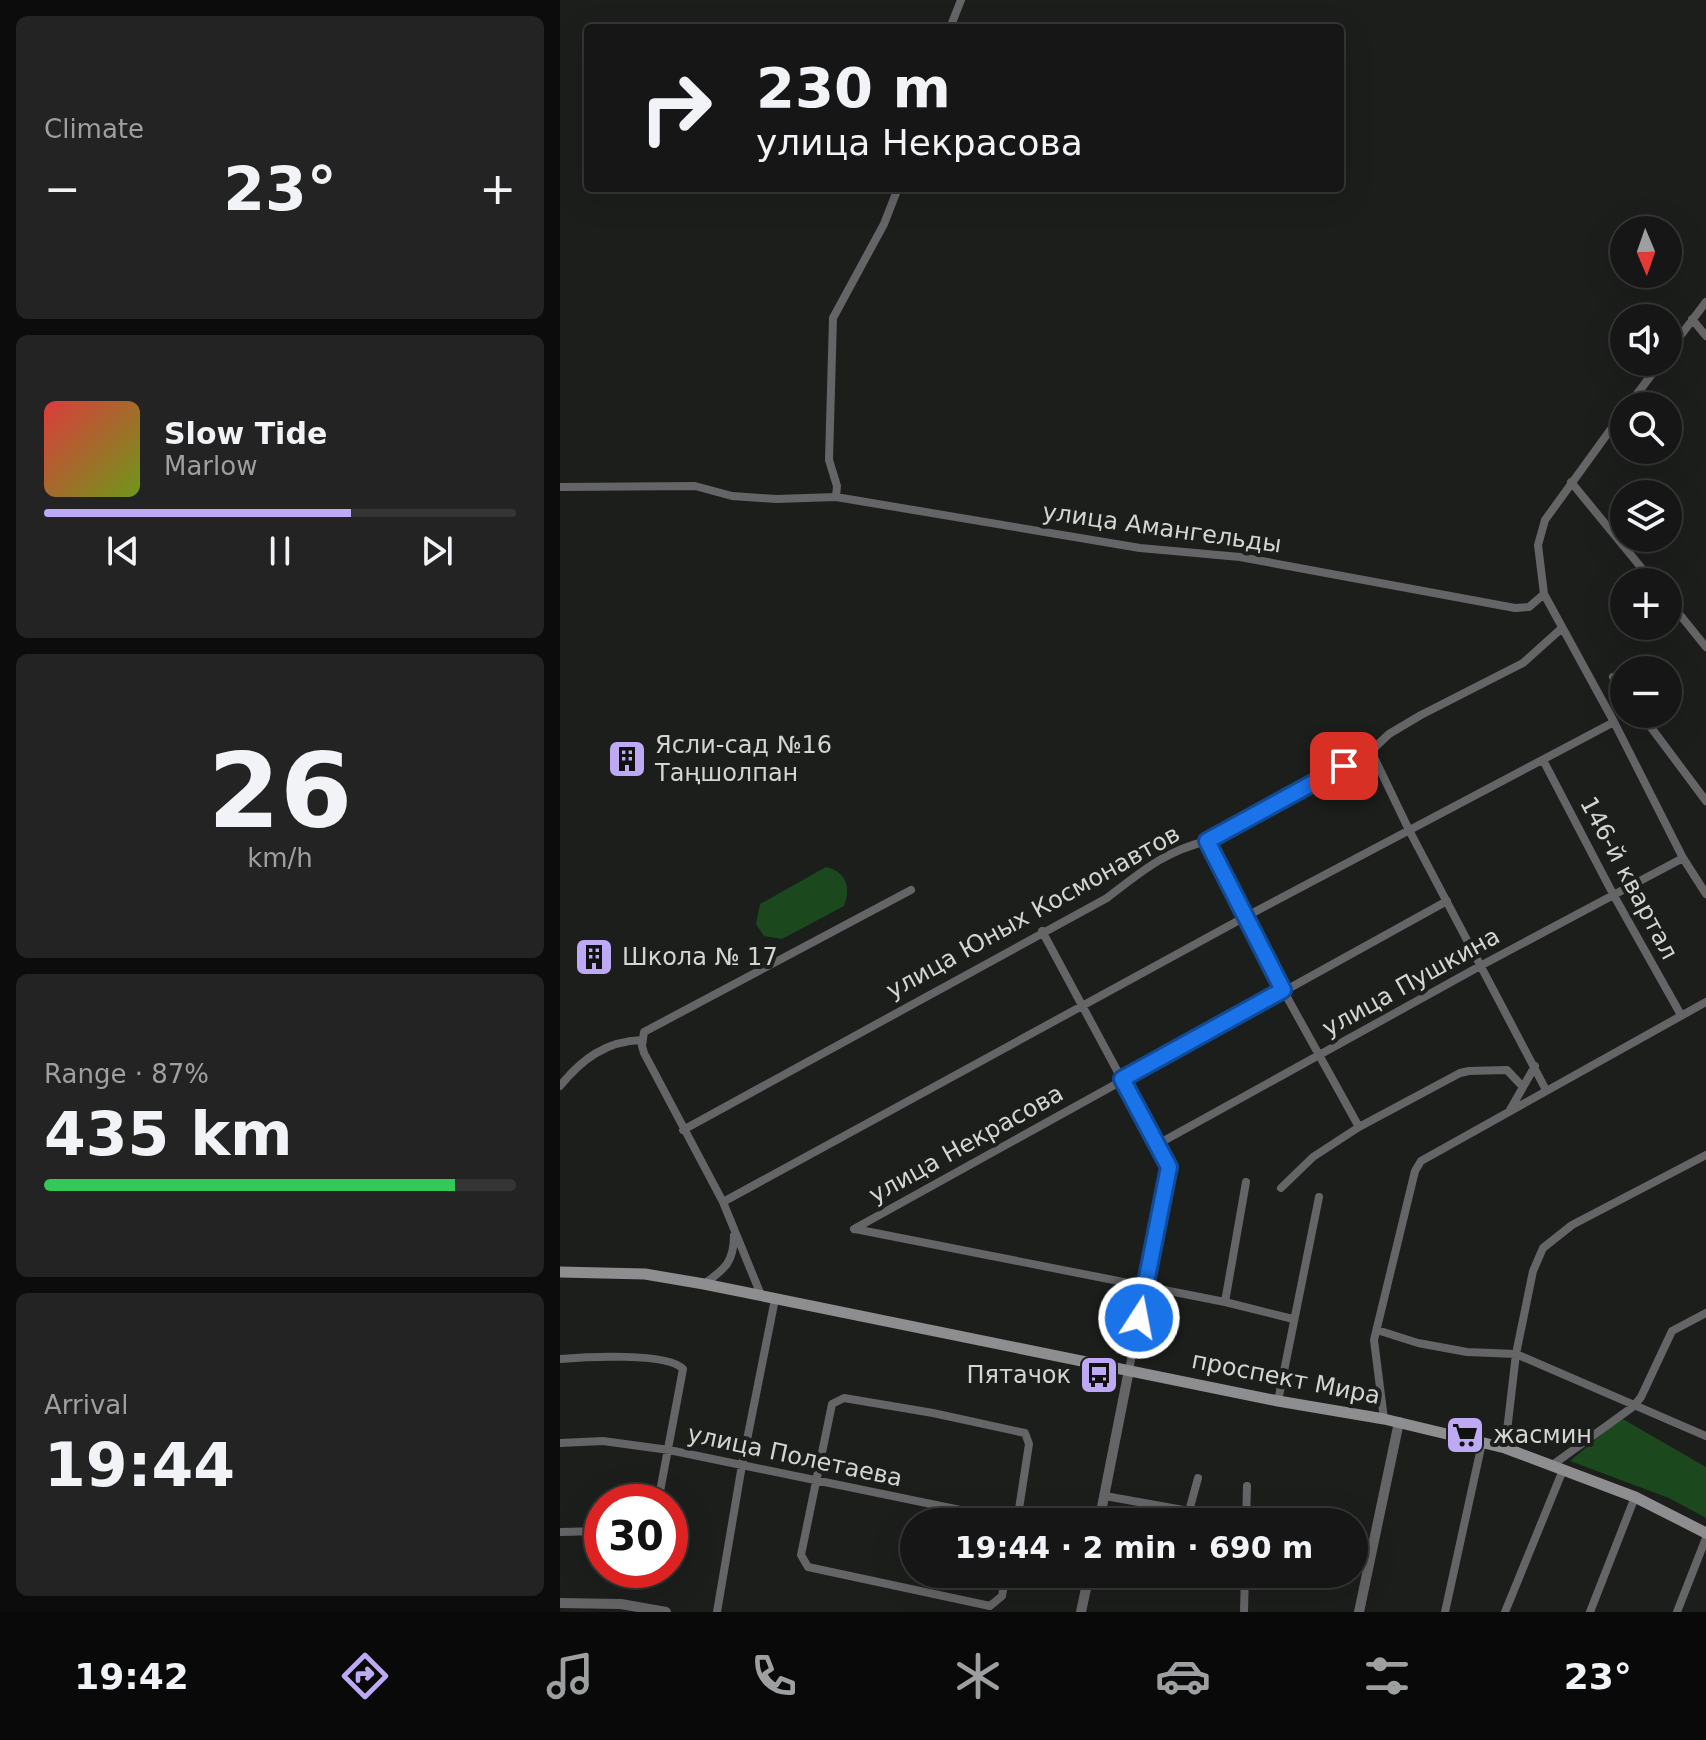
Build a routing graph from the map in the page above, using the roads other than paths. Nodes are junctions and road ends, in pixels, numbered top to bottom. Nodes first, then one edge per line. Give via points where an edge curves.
1 (961, 0) edge
2 (952, 24) edge
3 (897, 192) edge
4 (1706, 302) edge
5 (1692, 319) junction
6 (1682, 333) edge
7 (1706, 336) edge
8 (1610, 430) edge
9 (1571, 482) junction
10 (560, 487) edge
11 (836, 497) junction
12 (1642, 568) edge
13 (1544, 594) junction
14 (1682, 617) edge
15 (1562, 628) junction
16 (1706, 647) edge
17 (1610, 715) edge
18 (1610, 724) edge
19 (1617, 728) edge
20 (1651, 728) edge
21 (1371, 751) junction
22 (1543, 760) junction
23 (1706, 801) edge
24 (1409, 830) junction
25 (1207, 841) junction
26 (1683, 858) junction
27 (911, 890) dead end
28 (1613, 894) junction
29 (1706, 894) edge
30 (1447, 901) junction
31 (1245, 917) junction
32 (1042, 931) junction
33 (1482, 965) junction
34 (1283, 990) junction
35 (1706, 1002) edge
36 (1083, 1007) junction
37 (1681, 1015) junction
38 (642, 1040) junction
39 (1320, 1055) junction
40 (1535, 1066) junction
41 (1122, 1079) junction
42 (560, 1086) edge
43 (1523, 1087) junction
44 (1546, 1090) junction
45 (1510, 1110) junction
46 (1359, 1127) junction
47 (683, 1130) junction
48 (1158, 1144) junction
49 (1706, 1155) edge
50 (1246, 1182) dead end
51 (1281, 1188) dead end
52 (1319, 1197) dead end
53 (723, 1202) junction
54 (734, 1231) junction
55 (560, 1272) edge
56 (704, 1284) junction
57 (1145, 1288) junction
58 (761, 1295) junction
59 (775, 1299) junction
60 (1225, 1302) junction
61 (1706, 1313) edge
62 (1293, 1319) junction
63 (1377, 1330) junction
64 (1516, 1354) junction
65 (560, 1359) edge
66 (1129, 1370) junction
67 (1278, 1401) junction
68 (1634, 1406) junction
69 (1384, 1419) junction
70 (1399, 1422) junction
71 (1706, 1436) edge
72 (560, 1443) edge
73 (1482, 1443) junction
74 (1505, 1448) junction
75 (669, 1450) junction
76 (742, 1465) junction
77 (1557, 1468) junction
78 (1198, 1478) dead end
79 (816, 1481) junction
80 (662, 1484) edge
81 (1247, 1486) dead end
82 (1105, 1496) junction
83 (1635, 1497) junction
84 (949, 1508) edge
85 (1020, 1508) edge
86 (1102, 1508) edge
87 (1246, 1508) edge
88 (584, 1531) edge
89 (560, 1532) edge
90 (1706, 1535) edge
91 (900, 1587) edge
92 (906, 1588) edge
93 (1003, 1588) edge
94 (1086, 1588) edge
95 (1245, 1588) edge
96 (560, 1603) edge
97 (666, 1612) edge
98 (717, 1612) edge
99 (1081, 1612) edge
100 (1244, 1612) edge
101 (1359, 1612) edge
102 (1445, 1612) edge
103 (1505, 1612) edge
104 (1590, 1612) edge
105 (1677, 1612) edge

1 - 2 street
3 - 11 street via 833,318 829,460
4 - 5 street
5 - 6 street
5 - 7 street
8 - 9 street
9 - 12 street
9 - 13 street via 1540,533
10 - 11 street, улица Амангельды via 695,486 732,496
11 - 13 street, улица Амангельды via 1140,548 1240,557 1515,608 1529,607
13 - 15 street
14 - 16 street
15 - 17 street
15 - 21 street, улица Юных Космонавтов via 1523,663 1421,715
18 - 22 street
19 - 26 street
20 - 23 street
21 - 24 street
21 - 25 street, улица Юных Космонавтов
22 - 24 street
22 - 28 street, 146-й квартал
24 - 30 street
24 - 31 street
25 - 31 street
25 - 32 street, улица Юных Космонавтов via 1179,848 1107,898
26 - 28 street, улица Пушкина
26 - 29 street
27 - 38 street via 644,1032
28 - 33 street, улица Пушкина
28 - 37 street, 146-й квартал
30 - 33 street
30 - 34 street, улица Некрасова
31 - 34 street
31 - 36 street
32 - 36 street
32 - 47 street, улица Юных Космонавтов
33 - 39 street, улица Пушкина
33 - 40 street
34 - 39 street
34 - 41 street, улица Некрасова
35 - 37 street
36 - 41 street
36 - 53 street
37 - 44 street
38 - 42 street via 621,1041 578,1064
38 - 47 street
39 - 46 street
39 - 48 street, улица Пушкина
40 - 43 street
40 - 44 street
41 - 48 street
41 - 57 street, улица Некрасова via 854,1229
43 - 45 street
43 - 46 street via 1507,1070 1469,1071
44 - 45 street
45 - 63 street via 1421,1161
46 - 51 street via 1313,1157
47 - 53 street
48 - 57 street via 1169,1167
49 - 64 street via 1550,1240 1533,1271
50 - 60 street
52 - 62 street
53 - 54 street
54 - 56 street via 734,1254
54 - 58 street
55 - 56 main road, проспект Мира via 645,1274
56 - 58 main road, проспект Мира
57 - 60 street, улица Некрасова
57 - 66 street
58 - 59 main road, проспект Мира
59 - 66 main road, проспект Мира
59 - 76 street
60 - 62 street, улица Некрасова
61 - 68 street via 1672,1331
62 - 67 street
63 - 64 street via 1467,1352
63 - 69 street
64 - 68 street
64 - 74 street
65 - 75 street via 678,1363 683,1369
66 - 67 main road, проспект Мира
66 - 82 street
67 - 69 main road, проспект Мира
68 - 71 street
68 - 77 street
69 - 70 main road, проспект Мира
70 - 73 main road, проспект Мира
70 - 101 street
72 - 75 street, улица Полетаева via 603,1441
73 - 74 main road, проспект Мира
73 - 102 street
74 - 77 main road, проспект Мира
75 - 76 street, улица Полетаева
75 - 80 street
76 - 79 street, улица Полетаева
76 - 98 street
77 - 83 main road, проспект Мира
77 - 103 street
78 - 82 street via 1189,1511
79 - 84 street, улица Полетаева
79 - 85 street via 832,1404 844,1398 1025,1433 1029,1444
79 - 91 street via 801,1555 808,1567
81 - 87 street
82 - 86 street
83 - 90 main road, проспект Мира
83 - 104 street
88 - 89 street
90 - 105 street
92 - 93 street via 990,1606
94 - 99 street
95 - 100 street
96 - 97 street via 621,1604

